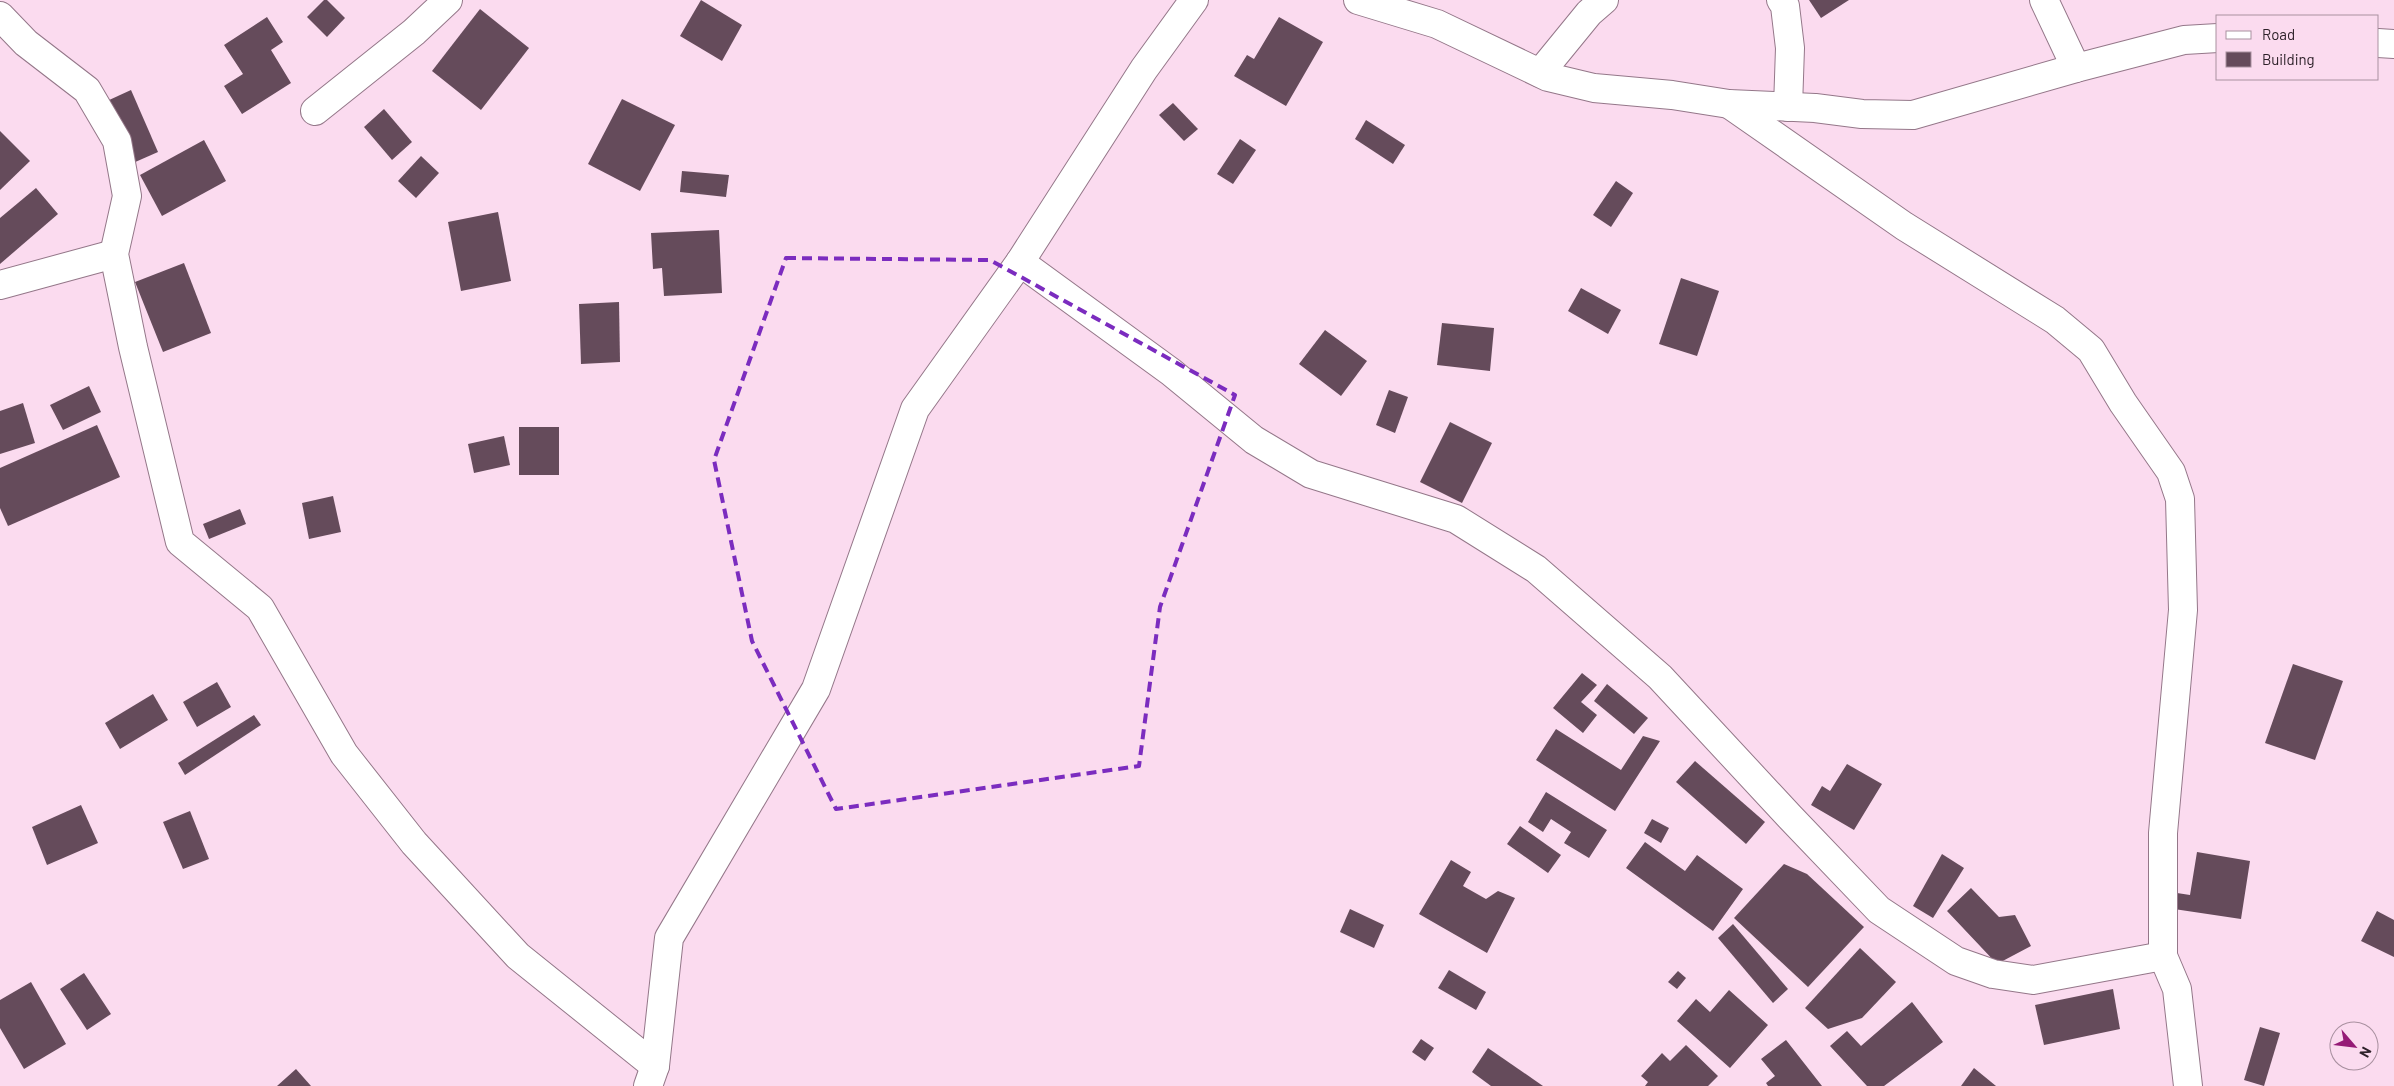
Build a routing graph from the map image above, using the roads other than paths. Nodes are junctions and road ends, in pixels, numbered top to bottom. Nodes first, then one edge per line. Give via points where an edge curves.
1 (448, 0) edge
2 (1194, 0) edge
3 (1358, 0) edge
4 (1604, 0) edge
5 (1781, 0) edge
6 (2044, 0) edge
7 (0, 16) edge
8 (2216, 38) edge
9 (2379, 44) edge
10 (2394, 44) edge
11 (2076, 68) junction
12 (1540, 74) junction
13 (1729, 104) junction
14 (1788, 107) junction
15 (315, 111) dead end
16 (114, 254) junction
17 (1020, 262) junction
18 (0, 285) edge
19 (2163, 956) junction
20 (651, 1076) edge
21 (2188, 1086) edge

1 - 15 street via 414,32
2 - 17 street via 1144,69
3 - 12 street via 1437,24
4 - 12 street via 1589,13
5 - 14 street via 1790,48
6 - 11 street
7 - 16 street via 26,43 88,90 116,141 127,196
8 - 11 street via 2184,40
9 - 10 street
11 - 14 street via 1913,115
12 - 13 street via 1594,88
13 - 14 street
13 - 19 street via 1904,226 2055,320 2091,350 2171,472 2180,499 2183,610 2163,833
16 - 18 street
16 - 20 street via 180,542 260,608 344,754 414,843 518,956
17 - 19 street via 1171,372 1254,440 1311,474 1456,519 1536,569 1660,677 1879,910 1956,961 1993,974 2034,980
17 - 20 street via 915,409 816,689 669,938
19 - 21 street via 2177,989

